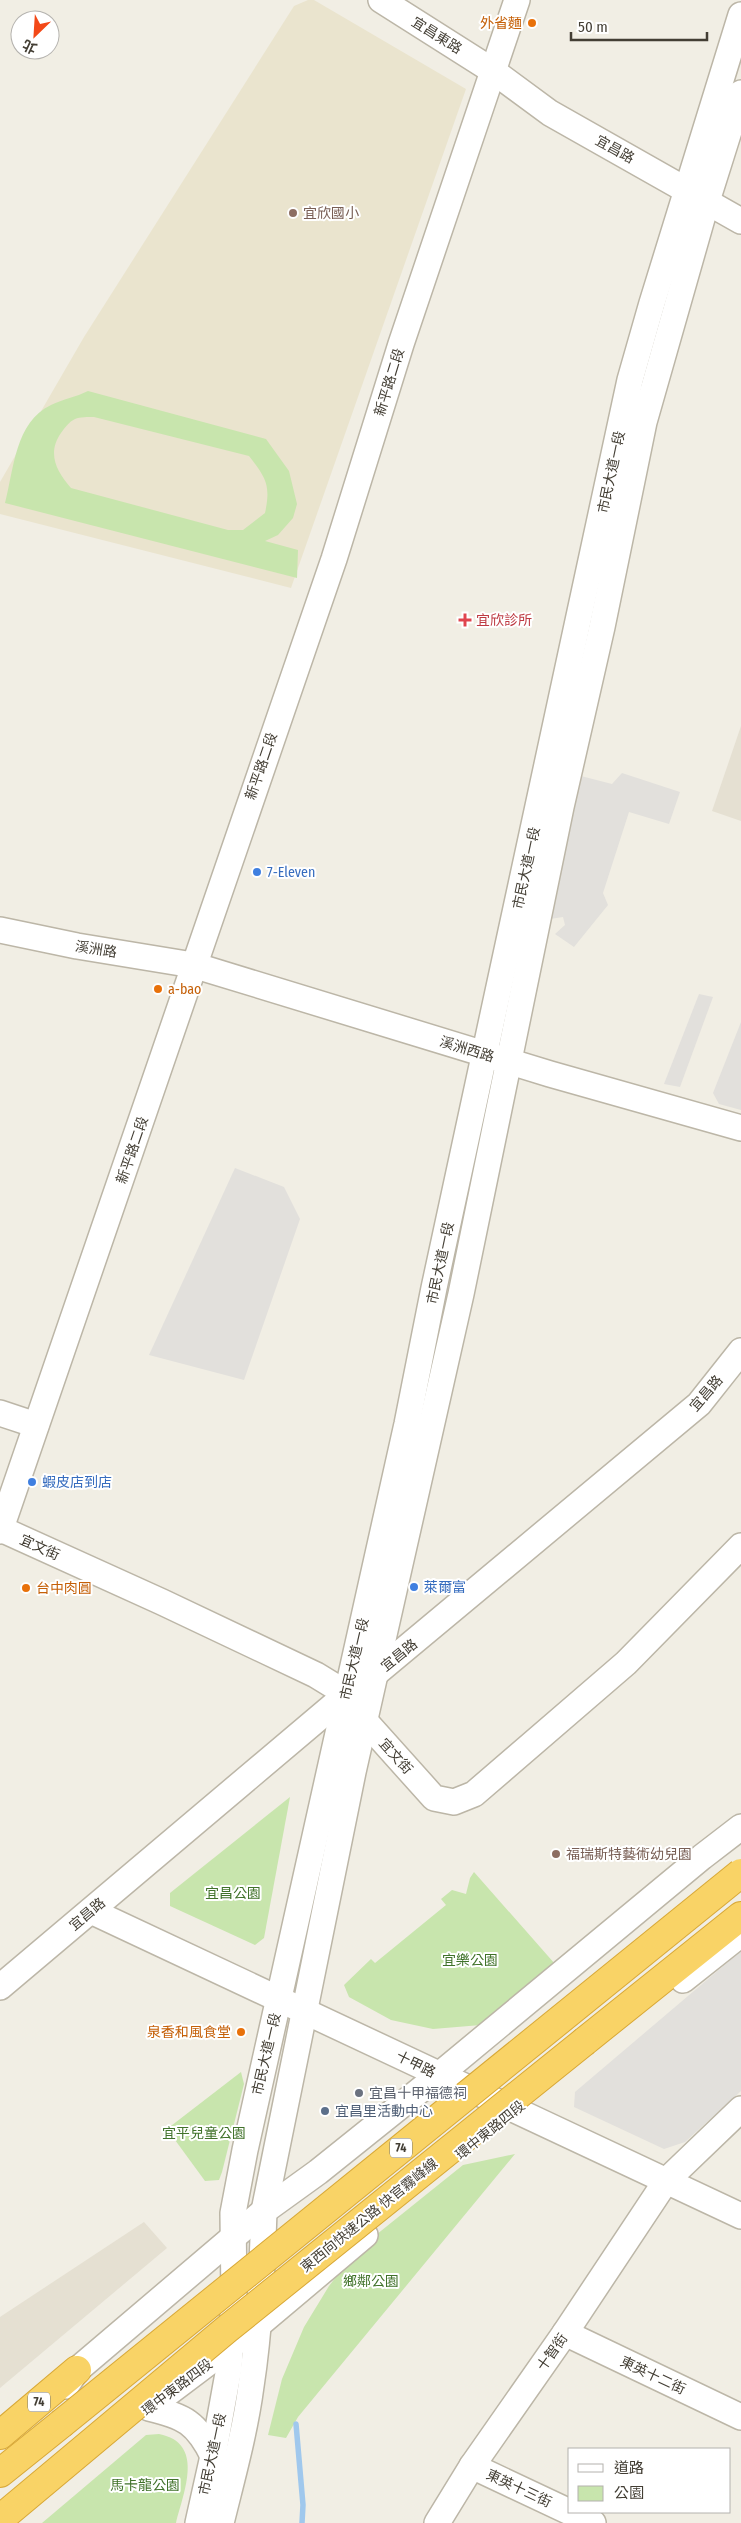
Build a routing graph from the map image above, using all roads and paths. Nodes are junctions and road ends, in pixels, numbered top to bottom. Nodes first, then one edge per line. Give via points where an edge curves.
1 (381, 0) edge
2 (517, 0) edge
3 (741, 15) edge
4 (494, 71) junction
5 (741, 93) edge
6 (697, 196) junction
7 (741, 221) edge
8 (0, 930) edge
9 (194, 965) junction
10 (485, 1055) junction
11 (510, 1062) junction
12 (741, 1128) edge
13 (741, 1351) edge
14 (0, 1413) edge
15 (36, 1425) junction
16 (0, 1530) edge
17 (741, 1546) edge
18 (375, 1674) junction
19 (347, 1694) junction
20 (365, 1721) junction
21 (741, 1827) edge
22 (741, 1872) edge
23 (91, 1911) junction
24 (741, 1916) edge
25 (741, 1934) edge
26 (0, 1987) edge
27 (279, 1998) junction
28 (305, 2010) junction
29 (439, 2075) junction
30 (741, 2109) edge
31 (515, 2110) junction
32 (666, 2181) junction
33 (264, 2211) junction
34 (741, 2216) edge
35 (232, 2239) junction
36 (257, 2326) junction
37 (565, 2333) junction
38 (231, 2346) junction
39 (77, 2370) junction
40 (149, 2408) junction
41 (741, 2416) edge
42 (0, 2422) edge
43 (0, 2435) edge
44 (0, 2451) edge
45 (213, 2456) junction
46 (472, 2466) junction
47 (0, 2473) edge
48 (568, 2511) edge
49 (572, 2513) edge
50 (0, 2519) edge
51 (13, 2523) edge
52 (198, 2523) edge
53 (220, 2523) edge
54 (437, 2523) edge
55 (593, 2523) edge

1 - 4 street, 宜昌東路
2 - 4 street, 新平路二段
3 - 6 street, 市民大道一段
4 - 6 street, 宜昌路 via 550,113
4 - 9 street, 新平路二段 via 401,344 334,559
5 - 6 street, 市民大道一段
6 - 7 street, 宜昌路
6 - 10 street, 市民大道一段 via 652,303 630,380
6 - 11 street, 市民大道一段 via 644,422
8 - 9 street, 溪洲路
9 - 10 street, 溪洲西路
9 - 15 street, 新平路二段
10 - 11 street, 溪洲西路
10 - 19 street, 市民大道一段
11 - 12 street, 溪洲西路
11 - 18 street, 市民大道一段
13 - 18 street, 宜昌路 via 699,1404
14 - 15 street
15 - 16 street, 新平路二段
16 - 19 street, 宜文街 via 162,1602 316,1675
17 - 20 street, 宜文街 via 626,1663 474,1794 454,1802 434,1798
18 - 19 street, 宜昌路
18 - 20 street, 市民大道一段
19 - 20 street, 宜文街
19 - 23 street, 宜昌路
19 - 27 street, 市民大道一段
20 - 28 street, 市民大道一段
21 - 29 street
22 - 47 highway, 74, bridge
23 - 26 street, 宜昌路
23 - 27 street, 十甲路
24 - 50 highway, 東西向快速公路 快官霧峰線 / 74, bridge via 235,2323
25 - 31 street, 環中東路四段
27 - 28 street, 十甲路
27 - 35 street, 市民大道一段 via 239,2180
28 - 29 street, 十甲路
28 - 33 street, 市民大道一段
29 - 31 street, 十甲路
29 - 33 street
30 - 32 street, 十智街
31 - 32 street, 十甲路
31 - 36 street, 環中東路四段
32 - 34 street, 十甲路
32 - 37 street, 十智街
33 - 35 street
33 - 36 street, 市民大道一段
35 - 38 street, 市民大道一段 via 234,2300
35 - 39 street
36 - 38 street, 環中東路四段
36 - 53 street, 市民大道一段 via 246,2421
37 - 41 street, 東英十二街
37 - 46 street, 十智街
38 - 40 street, 環中東路四段
38 - 45 street, 市民大道一段
39 - 42 street via 53,2380
39 - 43 highway, 74
39 - 44 street via 58,2397
40 - 45 street via 187,2420 198,2429
40 - 51 street, 環中東路四段
45 - 52 street, 市民大道一段
46 - 48 street, 東英十三街
46 - 54 street, 十智街
49 - 55 street, 東英十三街

